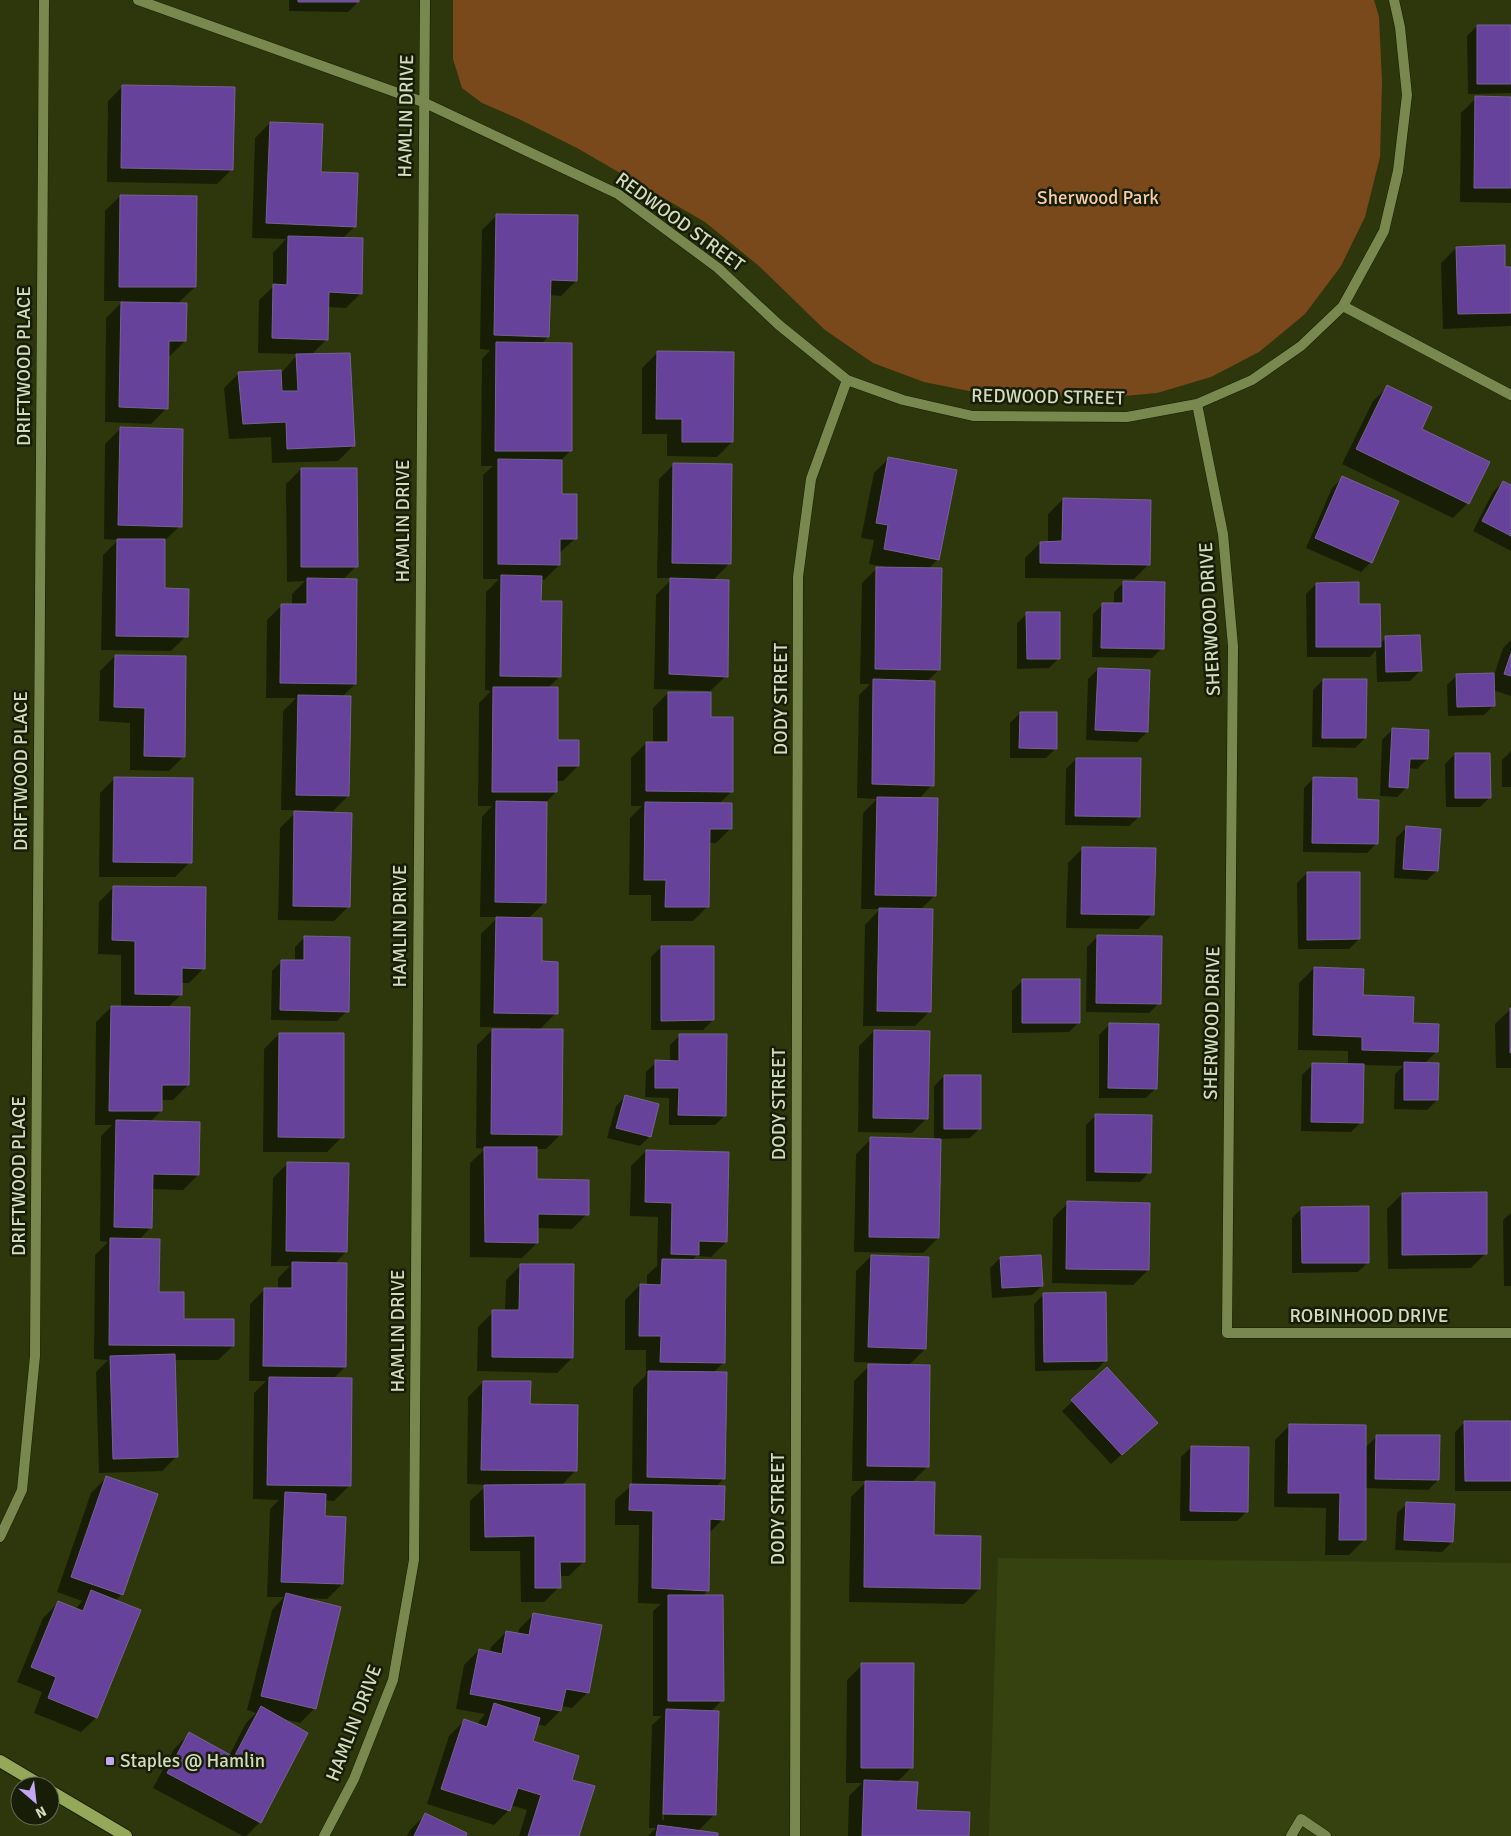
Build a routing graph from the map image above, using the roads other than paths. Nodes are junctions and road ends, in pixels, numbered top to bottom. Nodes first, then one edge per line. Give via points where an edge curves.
1 (44, 0) edge
2 (138, 0) edge
3 (425, 0) edge
4 (1394, 0) edge
5 (423, 102) junction
6 (1343, 306) junction
7 (847, 380) junction
8 (1511, 395) edge
9 (1197, 404) junction
10 (1226, 1333) joint
11 (1511, 1333) edge
12 (0, 1537) edge
13 (0, 1760) edge
14 (26, 1776) edge
15 (60, 1797) edge
16 (126, 1836) edge
17 (324, 1836) edge
18 (795, 1836) edge
19 (1291, 1836) edge
20 (1326, 1836) edge

1 - 12 street, DRIFTWOOD PLACE via 35,1356 22,1490
2 - 5 street, REDWOOD STREET
3 - 5 street, HAMLIN DRIVE
4 - 6 street via 1407,96 1398,171 1384,231
5 - 7 street, REDWOOD STREET via 618,194 718,268 779,325
5 - 17 street, HAMLIN DRIVE via 414,1560 394,1680 354,1779
6 - 8 street
6 - 9 street via 1302,346 1252,380
7 - 9 street, REDWOOD STREET via 903,400 973,416 1127,416
7 - 18 street, DODY STREET via 811,478 798,577
9 - 10 street, SHERWOOD DRIVE via 1223,534 1233,646
10 - 11 street, ROBINHOOD DRIVE
13 - 14 main road
15 - 16 main road
19 - 20 street via 1301,1819

